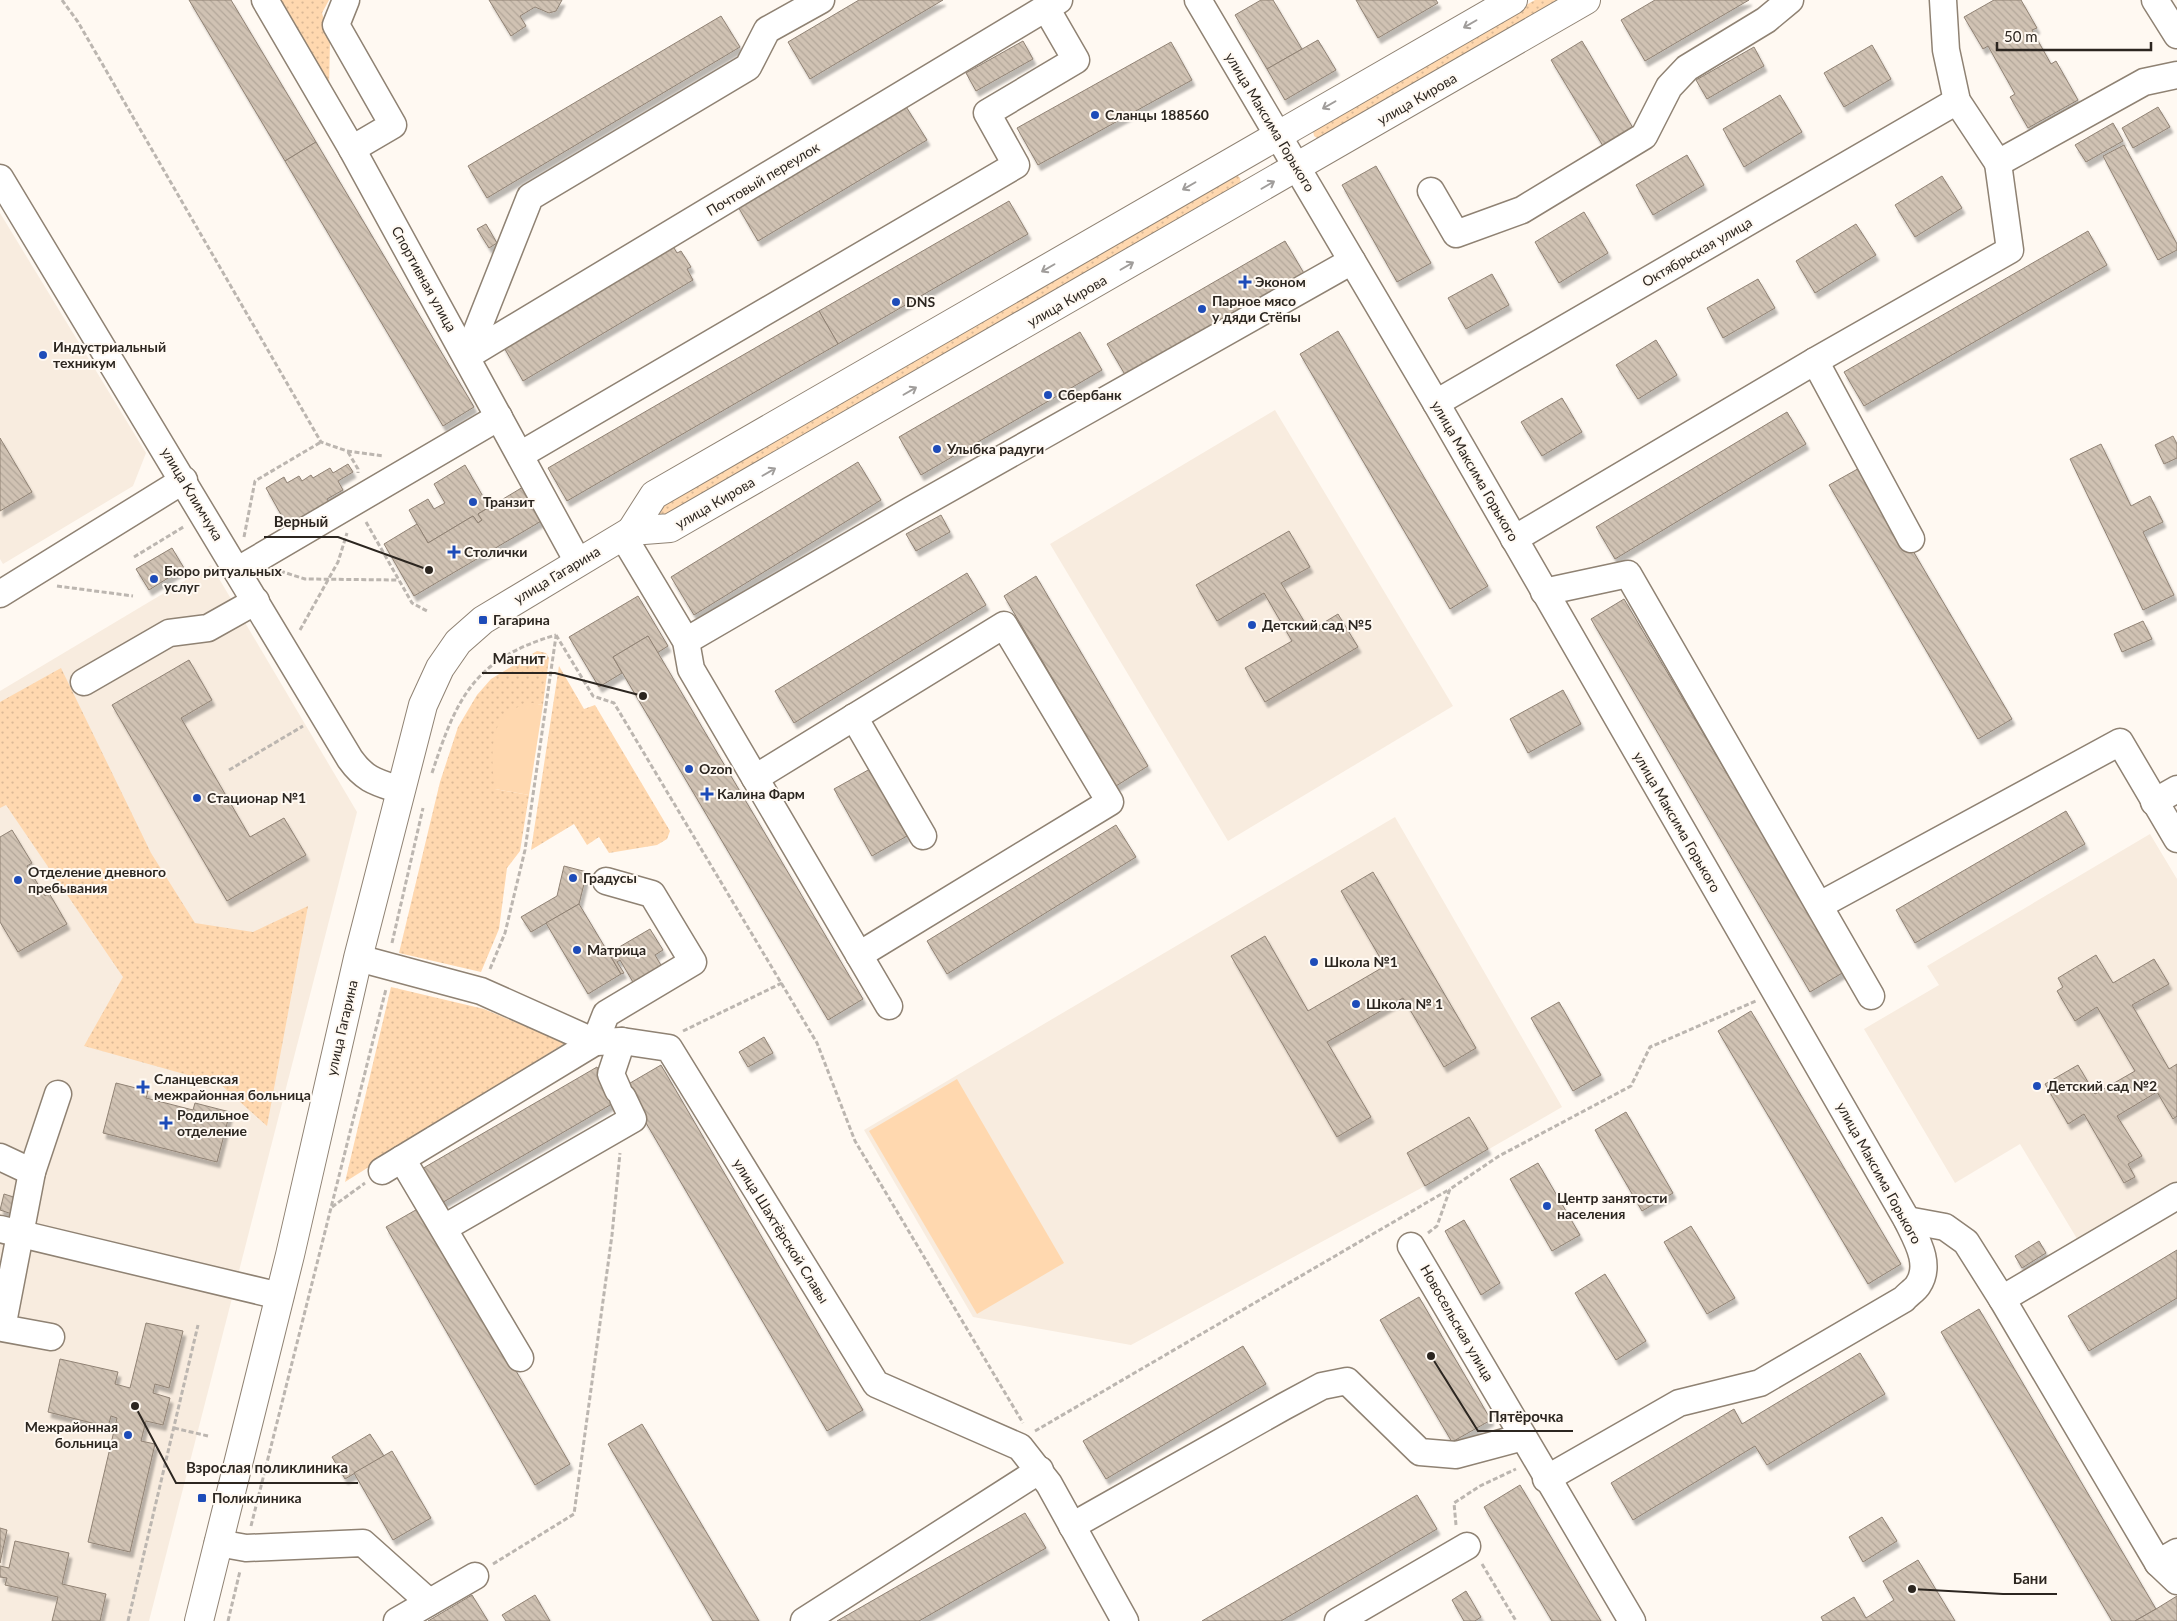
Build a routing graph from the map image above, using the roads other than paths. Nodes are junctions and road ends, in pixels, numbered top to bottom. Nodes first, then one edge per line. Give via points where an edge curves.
1 (265, 0) edge
2 (346, 0) edge
3 (821, 0) edge
4 (1198, 0) edge
5 (1513, 0) edge
6 (1586, 0) edge
7 (1790, 0) edge
8 (1943, 0) edge
9 (2155, 0) edge
10 (1052, 4) edge
11 (2177, 35) edge
12 (2177, 75) edge
13 (1957, 101) junction
14 (1278, 135) junction
15 (352, 149) junction
16 (1998, 163) junction
17 (1298, 168) junction
18 (0, 178) edge
19 (1431, 191) dead end
20 (1352, 260) junction
21 (467, 356) junction
22 (1815, 361) junction
23 (1436, 403) junction
24 (499, 417) junction
25 (520, 455) junction
26 (184, 480) junction
27 (627, 533) junction
28 (1911, 539) dead end
29 (1514, 540) junction
30 (578, 562) junction
31 (238, 570) junction
32 (10, 588) edge
33 (1544, 592) junction
34 (256, 601) junction
35 (686, 641) junction
36 (84, 682) dead end
37 (854, 717) junction
38 (755, 778) junction
39 (2177, 789) edge
40 (400, 790) junction
41 (2154, 802) junction
42 (923, 836) dead end
43 (2177, 839) edge
44 (606, 881) dead end
45 (1820, 905) junction
46 (859, 955) junction
47 (358, 958) junction
48 (1871, 996) dead end
49 (889, 1006) dead end
50 (622, 1041) junction
51 (595, 1042) junction
52 (58, 1094) dead end
53 (0, 1157) edge
54 (32, 1172) junction
55 (2177, 1196) edge
56 (1907, 1220) junction
57 (444, 1228) junction
58 (10, 1231) edge
59 (1411, 1246) road end
60 (280, 1296) junction
61 (2002, 1299) junction
62 (51, 1337) dead end
63 (520, 1358) dead end
64 (1523, 1437) junction
65 (1541, 1469) junction
66 (1040, 1470) junction
67 (1072, 1526) junction
68 (218, 1543) junction
69 (1467, 1546) road end
70 (2168, 1557) edge
71 (474, 1576) road end
72 (2177, 1581) edge
73 (429, 1602) junction
74 (199, 1621) edge
75 (396, 1621) edge
76 (804, 1621) edge
77 (1125, 1621) edge
78 (1338, 1621) edge
79 (1632, 1621) edge

1 - 15 street, Спортивная улица
2 - 15 street via 336,25 393,124
3 - 21 street via 767,30 748,67 530,197
4 - 14 street, улица Максима Горького
5 -> 14 main road
6 - 17 main road, улица Кирова
7 - 19 street via 1766,20 1687,68 1669,87 1644,136 1522,210 1456,234
8 - 13 street via 1946,50
9 - 11 street
10 - 21 street, Почтовый переулок
10 - 25 street via 1076,60 987,113 1016,165
12 - 16 street via 2144,82
13 - 16 street
13 - 23 street, Октябрьская улица
14 - 17 street, улица Максима Горького
14 -> 27 main road via 654,495
15 - 21 street, Спортивная улица
16 - 22 street via 2010,250
17 - 20 street, улица Максима Горького
27 -> 17 main road, улица Кирова via 670,528
18 - 26 street, улица Климчука
20 - 23 street, улица Максима Горького
20 - 35 street
21 - 24 street, Спортивная улица
22 - 28 street
22 - 29 street
23 - 29 street, улица Максима Горького
24 - 25 street, Спортивная улица
24 - 31 street
25 - 30 street, Спортивная улица
26 - 31 street, улица Климчука
26 - 32 street
27 - 30 main road, улица Гагарина
27 - 35 street
29 - 33 street, улица Максима Горького
30 - 40 main road, улица Гагарина via 483,620 458,642 440,668 424,705
31 - 34 street, улица Климчука
33 - 45 street via 1628,574
33 - 56 street, улица Максима Горького
34 - 36 street via 208,628 169,633
34 - 40 street, улица Климчука via 360,773 372,781
35 - 38 street via 691,669
37 - 38 street
37 - 42 street
37 - 46 street via 1004,624 1110,802
38 - 46 street
39 - 41 street
40 - 47 main road, улица Гагарина
41 - 43 street
41 - 45 street via 2120,742
44 - 51 street via 652,894 693,962 606,1014
45 - 48 street
46 - 49 street
47 - 51 street via 481,991
47 - 60 main road, улица Гагарина
50 - 51 street
50 - 57 street via 611,1074 633,1119
50 - 66 street, улица Шахтёрской Славы via 669,1048 876,1384 1020,1447
51 - 57 street via 392,1165
52 - 54 street
53 - 54 street
54 - 58 street
55 - 61 street
56 - 61 street via 1945,1227 1966,1242
56 - 65 street, улица Максима Горького via 1921,1248 1924,1269 1918,1284 1904,1298 1760,1383 1679,1403
57 - 63 street
58 - 60 street via 147,1271
58 - 62 street via 2,1328
59 - 64 street, Новосельская улица
60 - 68 main road, улица Гагарина
61 - 70 street
64 - 65 street, Новосельская улица
64 - 67 street via 1456,1455 1420,1452 1346,1381 1322,1386
65 - 79 street, Новосельская улица
66 - 67 street, улица Шахтёрской Славы
66 - 76 street
67 - 77 street, улица Шахтёрской Славы
68 - 73 street via 246,1548 363,1544
68 - 74 main road, улица Гагарина
69 - 78 street
70 - 72 street
71 - 73 street
73 - 75 street

